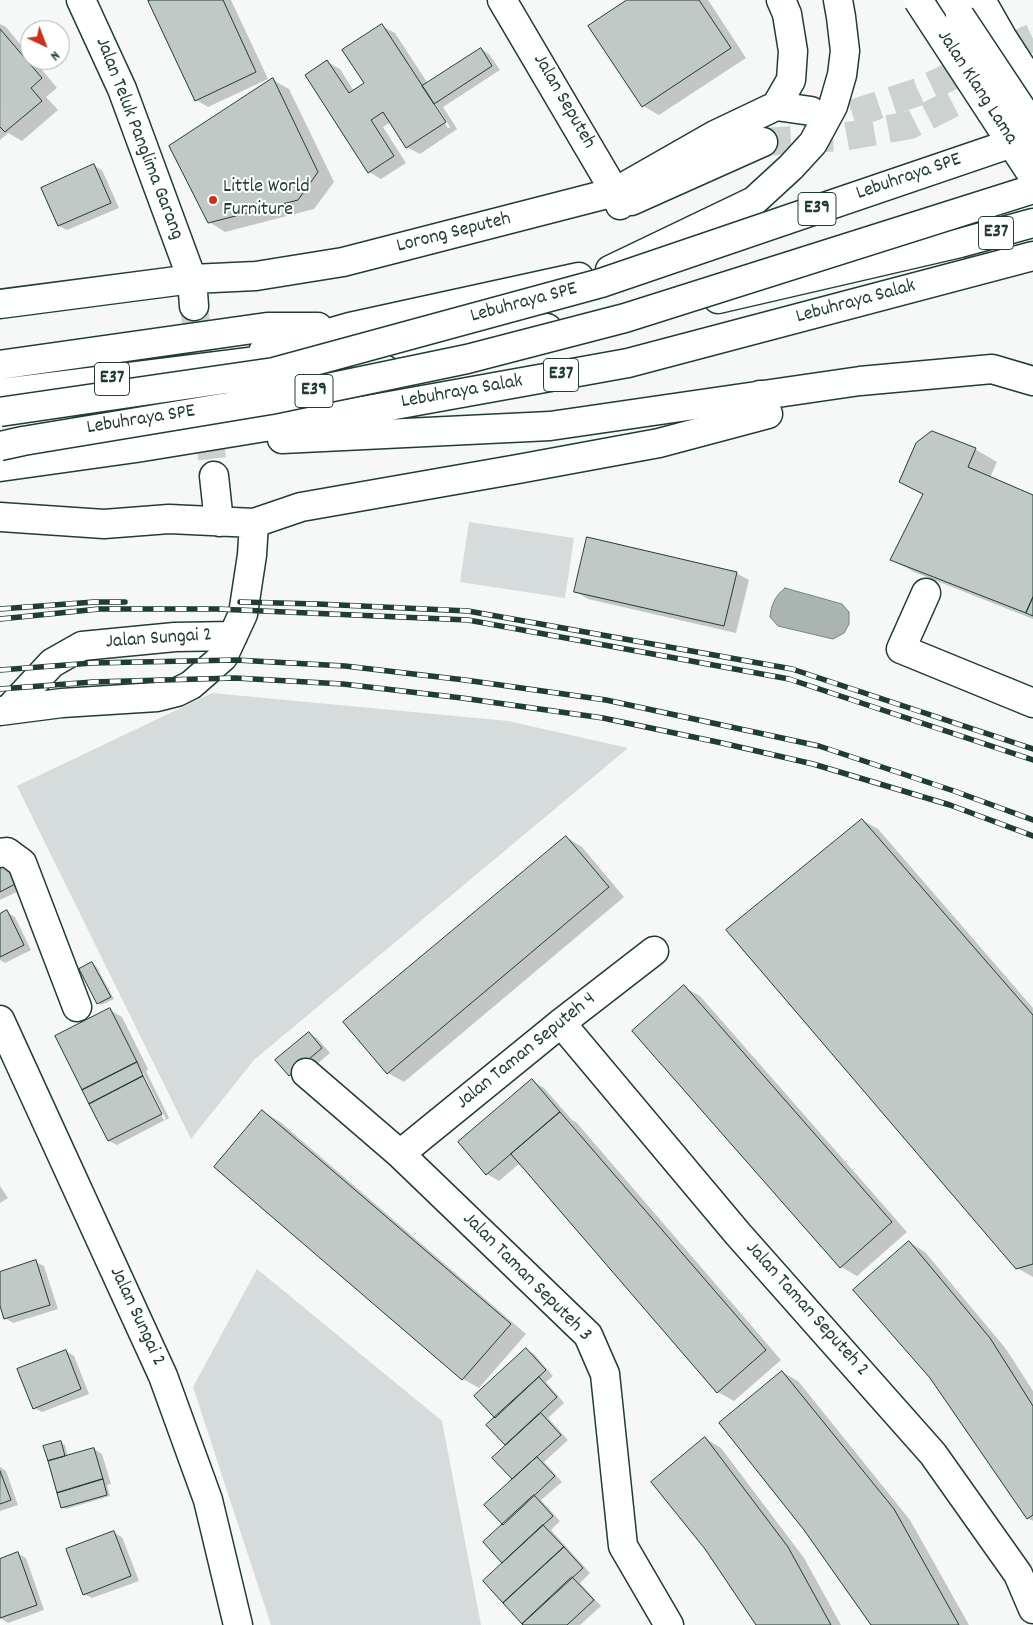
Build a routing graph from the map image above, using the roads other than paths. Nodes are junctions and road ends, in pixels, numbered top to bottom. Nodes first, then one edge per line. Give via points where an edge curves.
1 (81, 0) edge
2 (502, 0) edge
3 (782, 0) edge
4 (838, 0) edge
5 (918, 0) edge
6 (932, 0) edge
7 (951, 0) edge
8 (980, 0) edge
9 (1033, 85) edge
10 (776, 106) junction
11 (811, 111) tunnel mouth
12 (715, 135) junction
13 (1030, 141) edge
14 (764, 142) tunnel mouth
15 (734, 156) junction
16 (1033, 176) edge
17 (1033, 189) edge
18 (618, 199) junction
19 (1033, 222) edge
20 (1033, 256) edge
21 (610, 270) junction
22 (192, 279) junction
23 (0, 304) edge
24 (194, 306) tunnel mouth
25 (350, 327) junction
26 (1033, 362) edge
27 (224, 364) junction
28 (0, 365) edge
29 (992, 369) junction
30 (1033, 381) edge
31 (0, 393) edge
32 (760, 395) junction
33 (0, 412) edge
34 (0, 446) edge
35 (136, 448) junction
36 (0, 467) edge
37 (214, 476) tunnel mouth
38 (0, 517) edge
39 (219, 522) junction
40 (254, 524) junction
41 (926, 593) dead end
42 (232, 636) junction
43 (1033, 702) edge
44 (5, 710) edge
45 (0, 853) edge
46 (654, 952) dead end
47 (77, 1007) dead end
48 (0, 1020) edge
49 (561, 1023) junction
50 (306, 1073) dead end
51 (400, 1154) junction
52 (1033, 1610) edge
53 (238, 1625) edge
54 (669, 1625) edge

1 - 22 main road, Jalan Teluk Panglima Garang via 122,89
2 - 18 main road, Jalan Seputeh
3 - 10 main road via 794,51 791,80
4 - 21 main road via 845,51 842,75 832,106 813,143 754,201
5 - 16 main road, Jalan Klang Lama, bridge
6 - 13 main road
7 - 13 main road, bridge
8 - 9 main road
10 - 11 main road
10 - 12 main road, Lorong Seputeh
12 - 15 main road via 715,145 722,153
12 - 18 main road, Lorong Seputeh
13 - 21 main road via 952,160 700,248
13 - 33 main road, Lebuhraya SPE / E39, bridge via 601,283 274,372
14 - 15 main road
15 - 18 main road
17 - 34 main road, Lebuhraya SPE / E39, bridge via 625,318 467,359 270,400
18 - 22 main road, Lorong Seputeh via 342,262 256,276
19 - 27 main road, E37 via 960,243 730,297 514,333
20 - 35 main road, Lebuhraya Salak / E37 via 628,363
21 - 25 main road
22 - 23 main road, Lorong Seputeh
22 - 24 main road, Jalan Teluk Panglima Garang
25 - 27 main road
25 - 28 main road via 267,327
26 - 29 main road
27 - 31 main road, E37
29 - 30 main road
29 - 32 main road via 860,381
32 - 35 main road via 550,426
32 - 40 main road via 768,414 660,443 301,506
35 - 36 main road, Lebuhraya Salak / E37
37 - 39 main road
38 - 39 main road via 104,524 169,519
39 - 40 main road
40 - 42 main road via 243,614
41 - 43 main road via 901,649
42 - 44 main road, Jalan Sungai 2 via 175,637 82,646 52,663
42 - 44 main road, Jalan Sungai 2 via 223,657 191,685 177,692 157,697
45 - 47 main road via 7,852 22,863
46 - 49 main road, Jalan Taman Seputeh 4
48 - 53 main road, Jalan Sungai 2 via 163,1376 208,1500
49 - 51 main road, Jalan Taman Seputeh 4
49 - 52 main road, Jalan Taman Seputeh 2 via 738,1234 933,1454 1018,1574
50 - 51 main road, Jalan Taman Seputeh 3
51 - 54 main road, Jalan Taman Seputeh 3 via 588,1335 605,1374 623,1546

